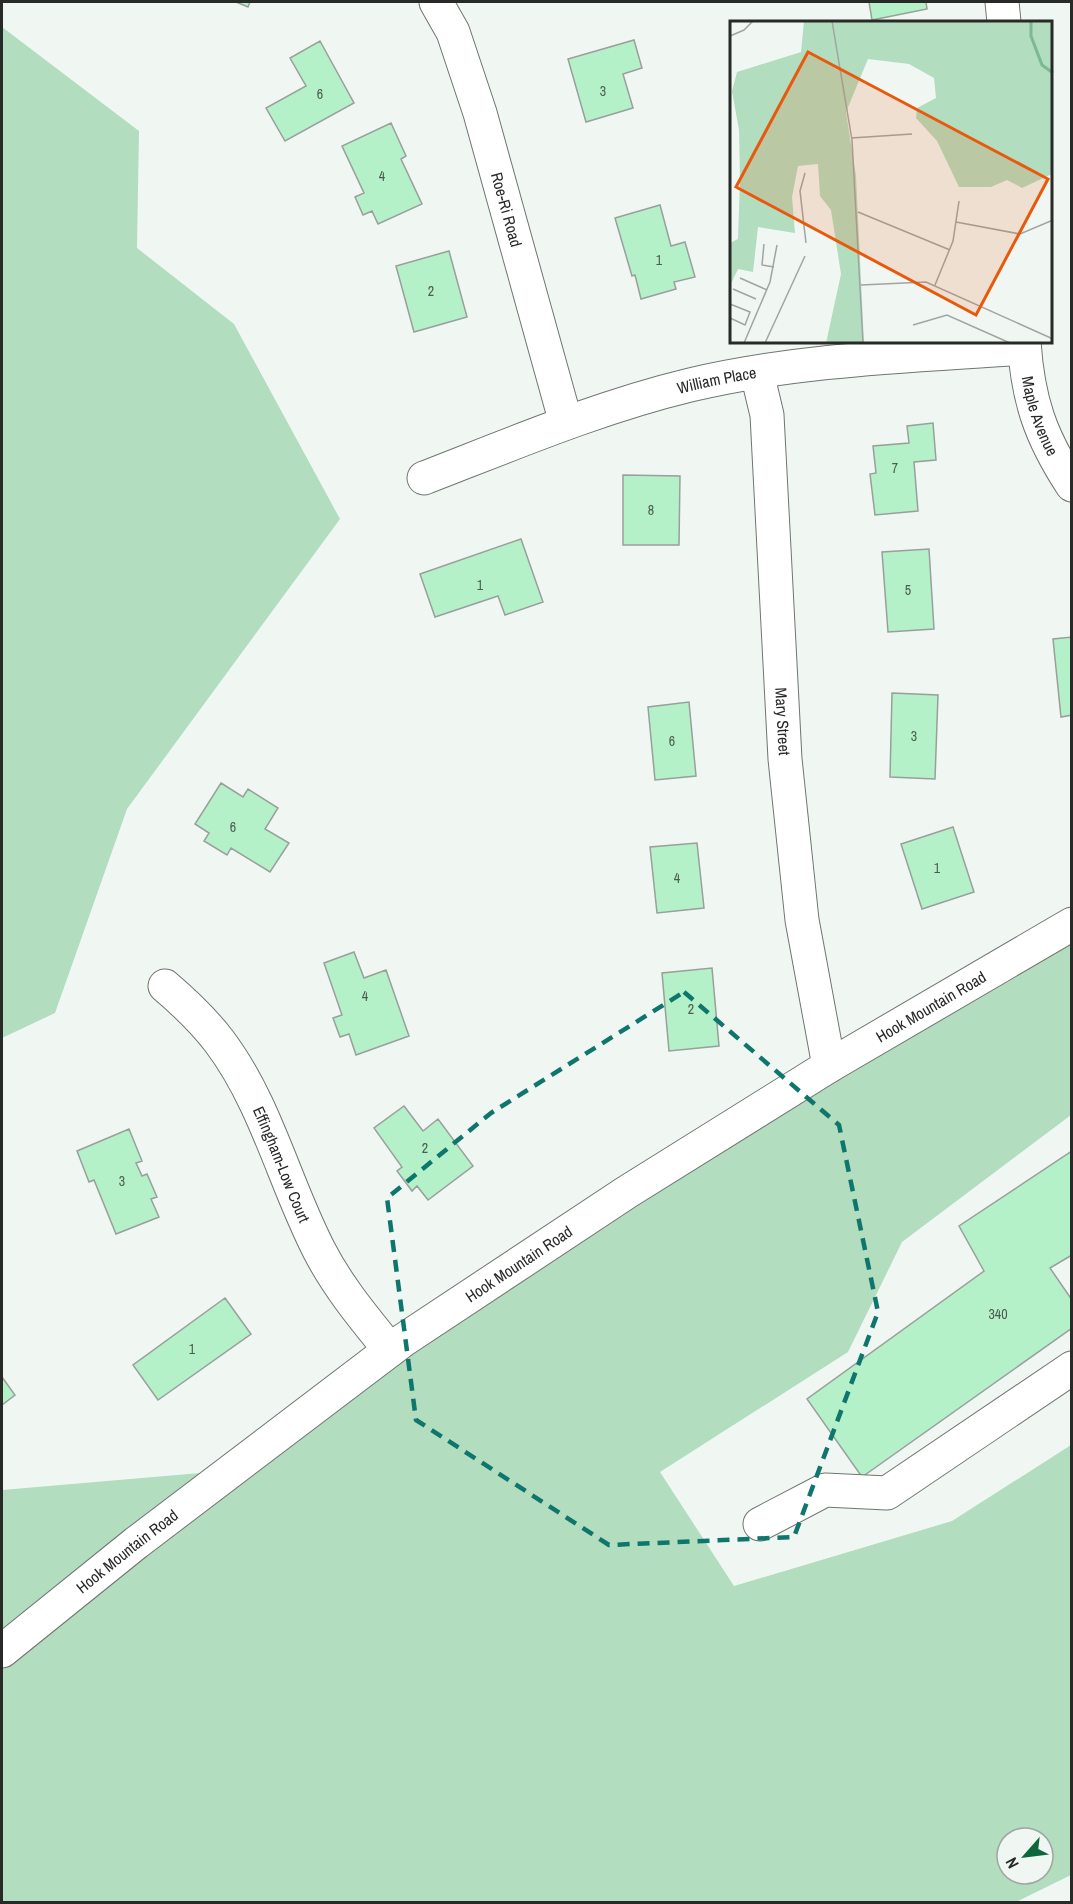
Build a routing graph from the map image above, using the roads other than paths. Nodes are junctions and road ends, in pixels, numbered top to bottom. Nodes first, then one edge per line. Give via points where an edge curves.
1 (436, 2) edge
2 (1002, 2) edge
3 (1004, 21) edge
4 (1024, 345) edge
5 (757, 373) junction
6 (566, 423) junction
7 (424, 478) dead end
8 (1071, 485) edge
9 (1071, 924) edge
10 (165, 986) dead end
11 (829, 1066) junction
12 (390, 1350) junction
13 (1071, 1368) edge
14 (759, 1524) dead end
15 (2, 1652) edge

1 - 6 street, Roe-Ri Road via 453,32 480,113
2 - 3 street
4 - 5 street, William Place via 809,364
4 - 8 street, Maple Avenue via 1035,416
5 - 6 street, William Place via 691,385
5 - 11 street, Mary Street via 767,415 785,759 802,920
6 - 7 street, William Place
9 - 11 street, Hook Mountain Road
10 - 12 street, Effingham-Low Court via 195,1012 220,1042 250,1091 319,1250 347,1297
11 - 12 street, Hook Mountain Road via 627,1192
12 - 15 street, Hook Mountain Road via 136,1543
13 - 14 street via 887,1493 825,1490

